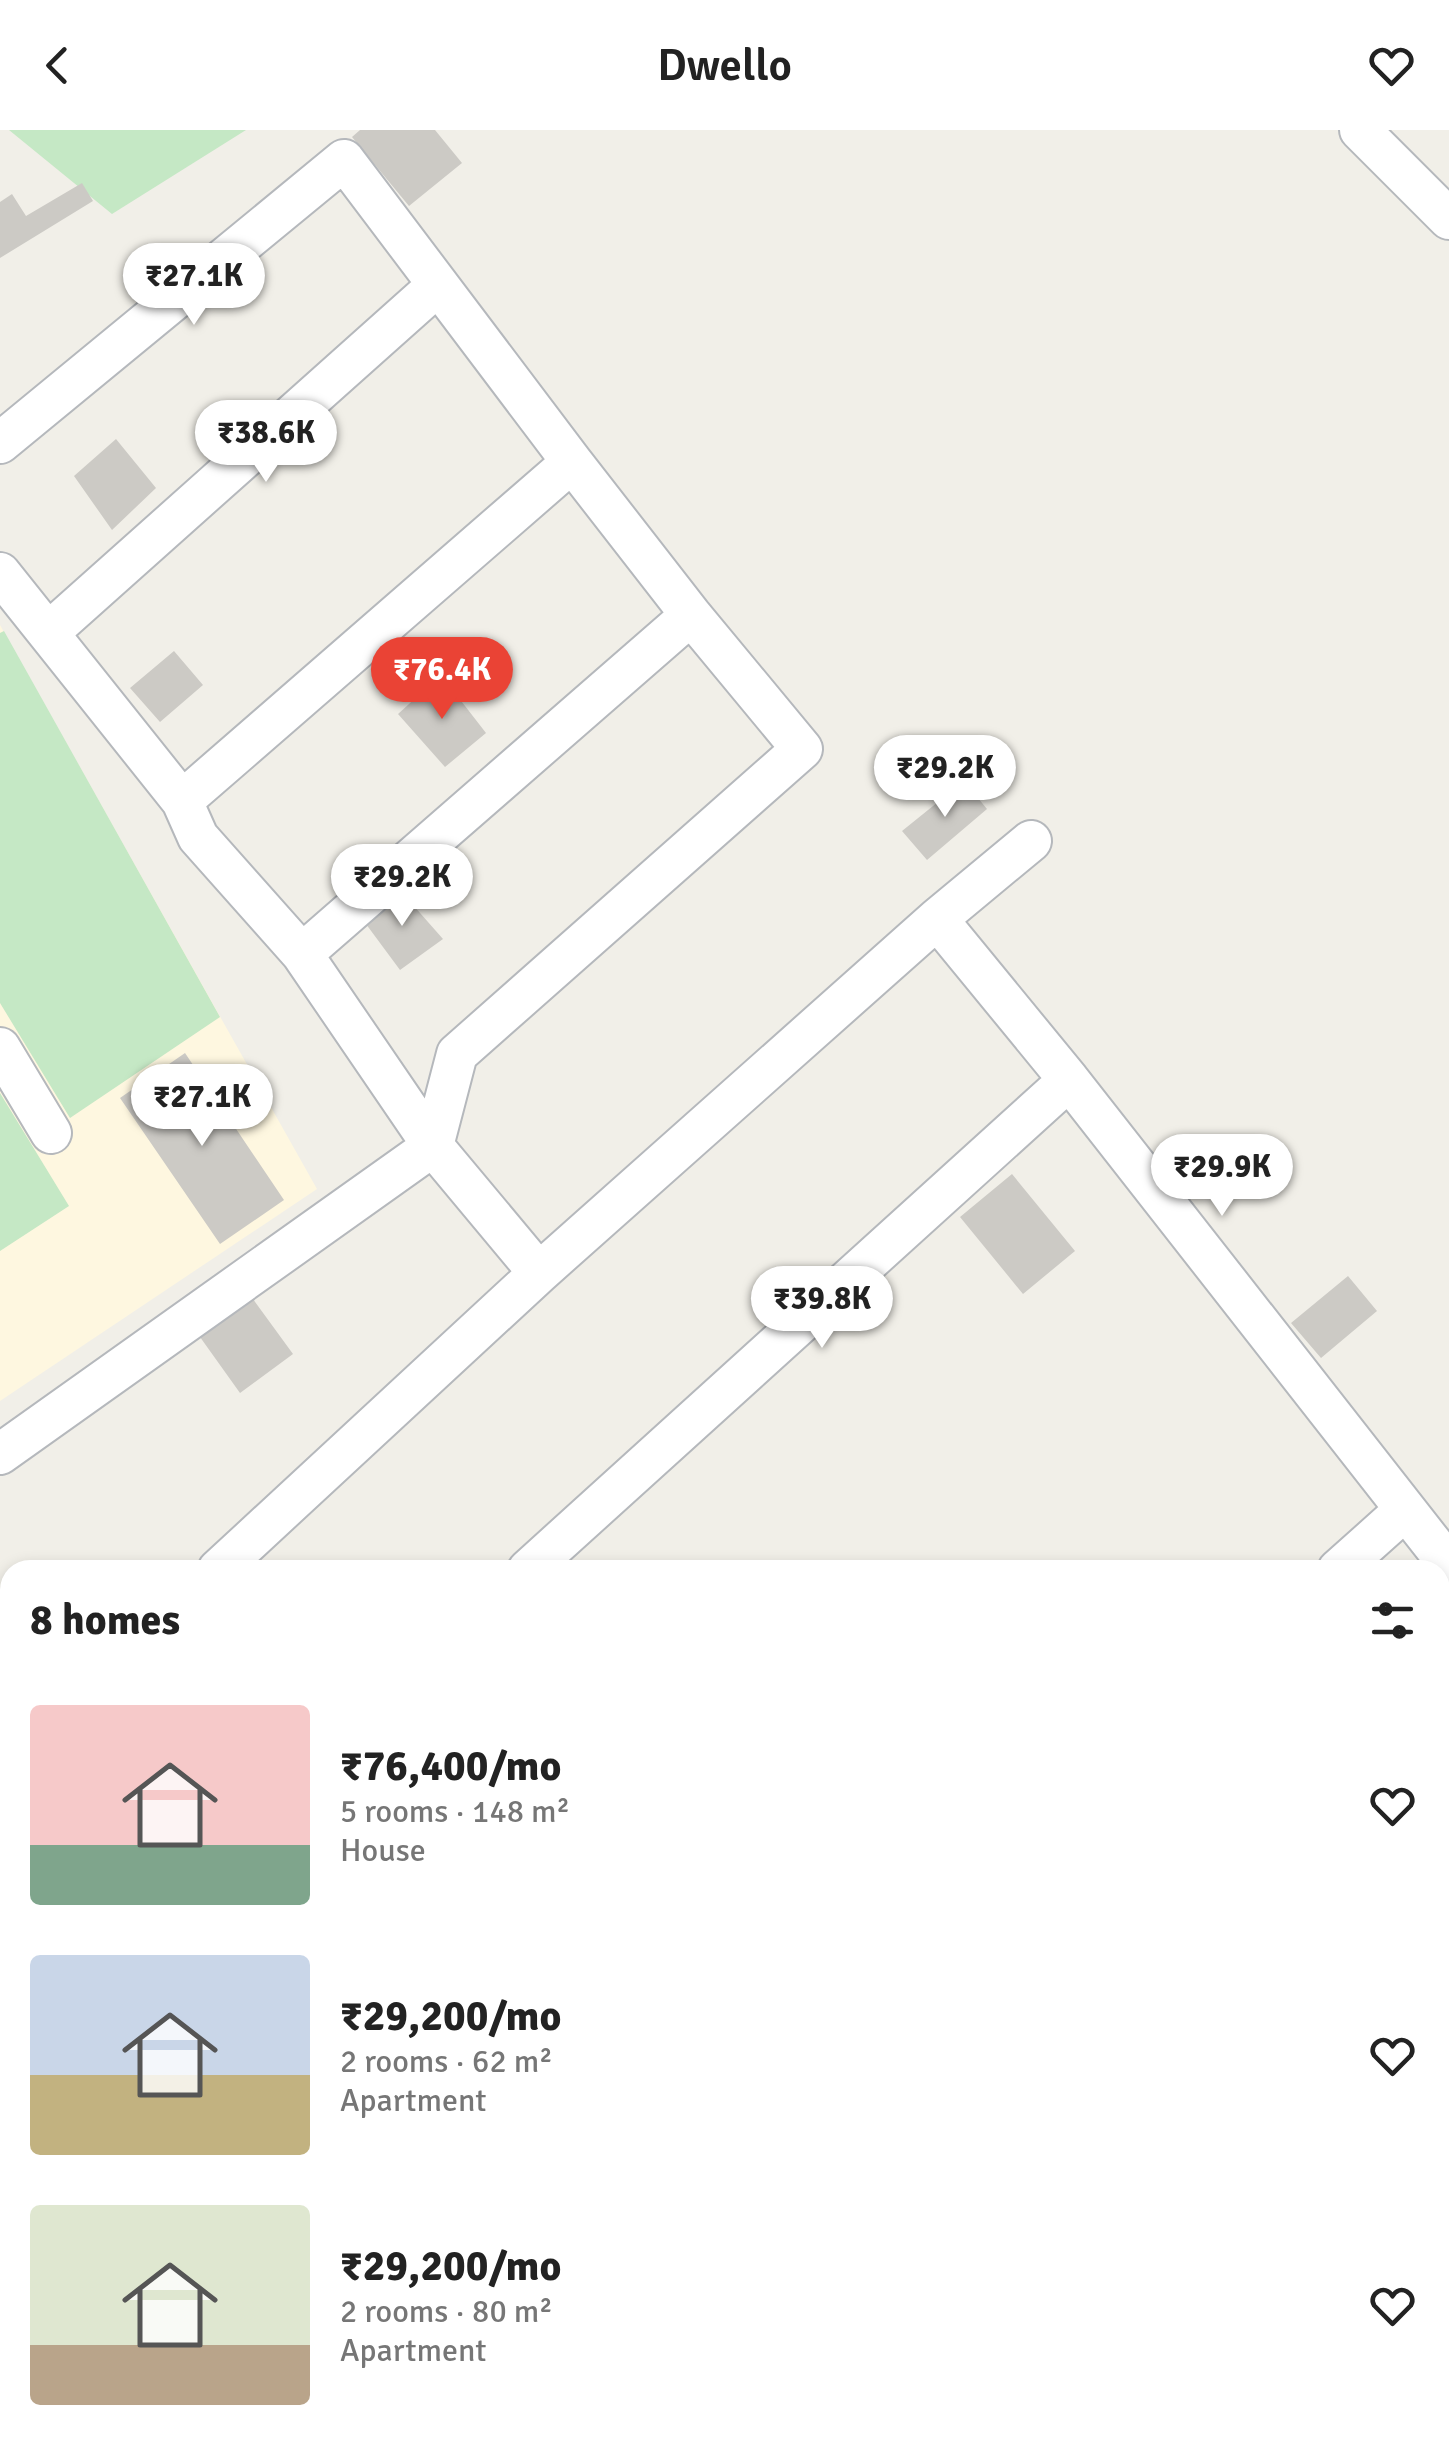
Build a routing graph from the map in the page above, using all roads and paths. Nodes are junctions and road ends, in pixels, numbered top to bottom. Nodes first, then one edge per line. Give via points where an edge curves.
1 (1360, 130) edge
2 (1449, 219) edge
3 (438, 285) junction
4 (0, 443) edge
5 (572, 462) junction
6 (0, 573) edge
7 (691, 616) junction
8 (48, 634) junction
9 (182, 801) junction
10 (1031, 841) dead end
11 (938, 919) junction
12 (302, 954) junction
13 (0, 1048) edge
14 (1069, 1080) junction
15 (51, 1133) dead end
16 (433, 1146) junction
17 (539, 1274) junction
18 (0, 1454) edge
19 (1405, 1510) junction
20 (229, 1560) edge
21 (539, 1560) edge
22 (1349, 1560) edge
23 (1445, 1560) edge

1 - 2 street
3 - 4 street via 344,160
3 - 5 street
3 - 8 street
5 - 7 street
5 - 9 street
6 - 8 street
7 - 12 street
7 - 16 street via 802,749 457,1054
8 - 9 street
9 - 12 street via 198,836
10 - 11 street
11 - 14 street
11 - 17 street
12 - 16 street
13 - 15 street
14 - 19 street
14 - 21 street
16 - 17 street
16 - 18 street
17 - 20 street
19 - 22 street
19 - 23 street

